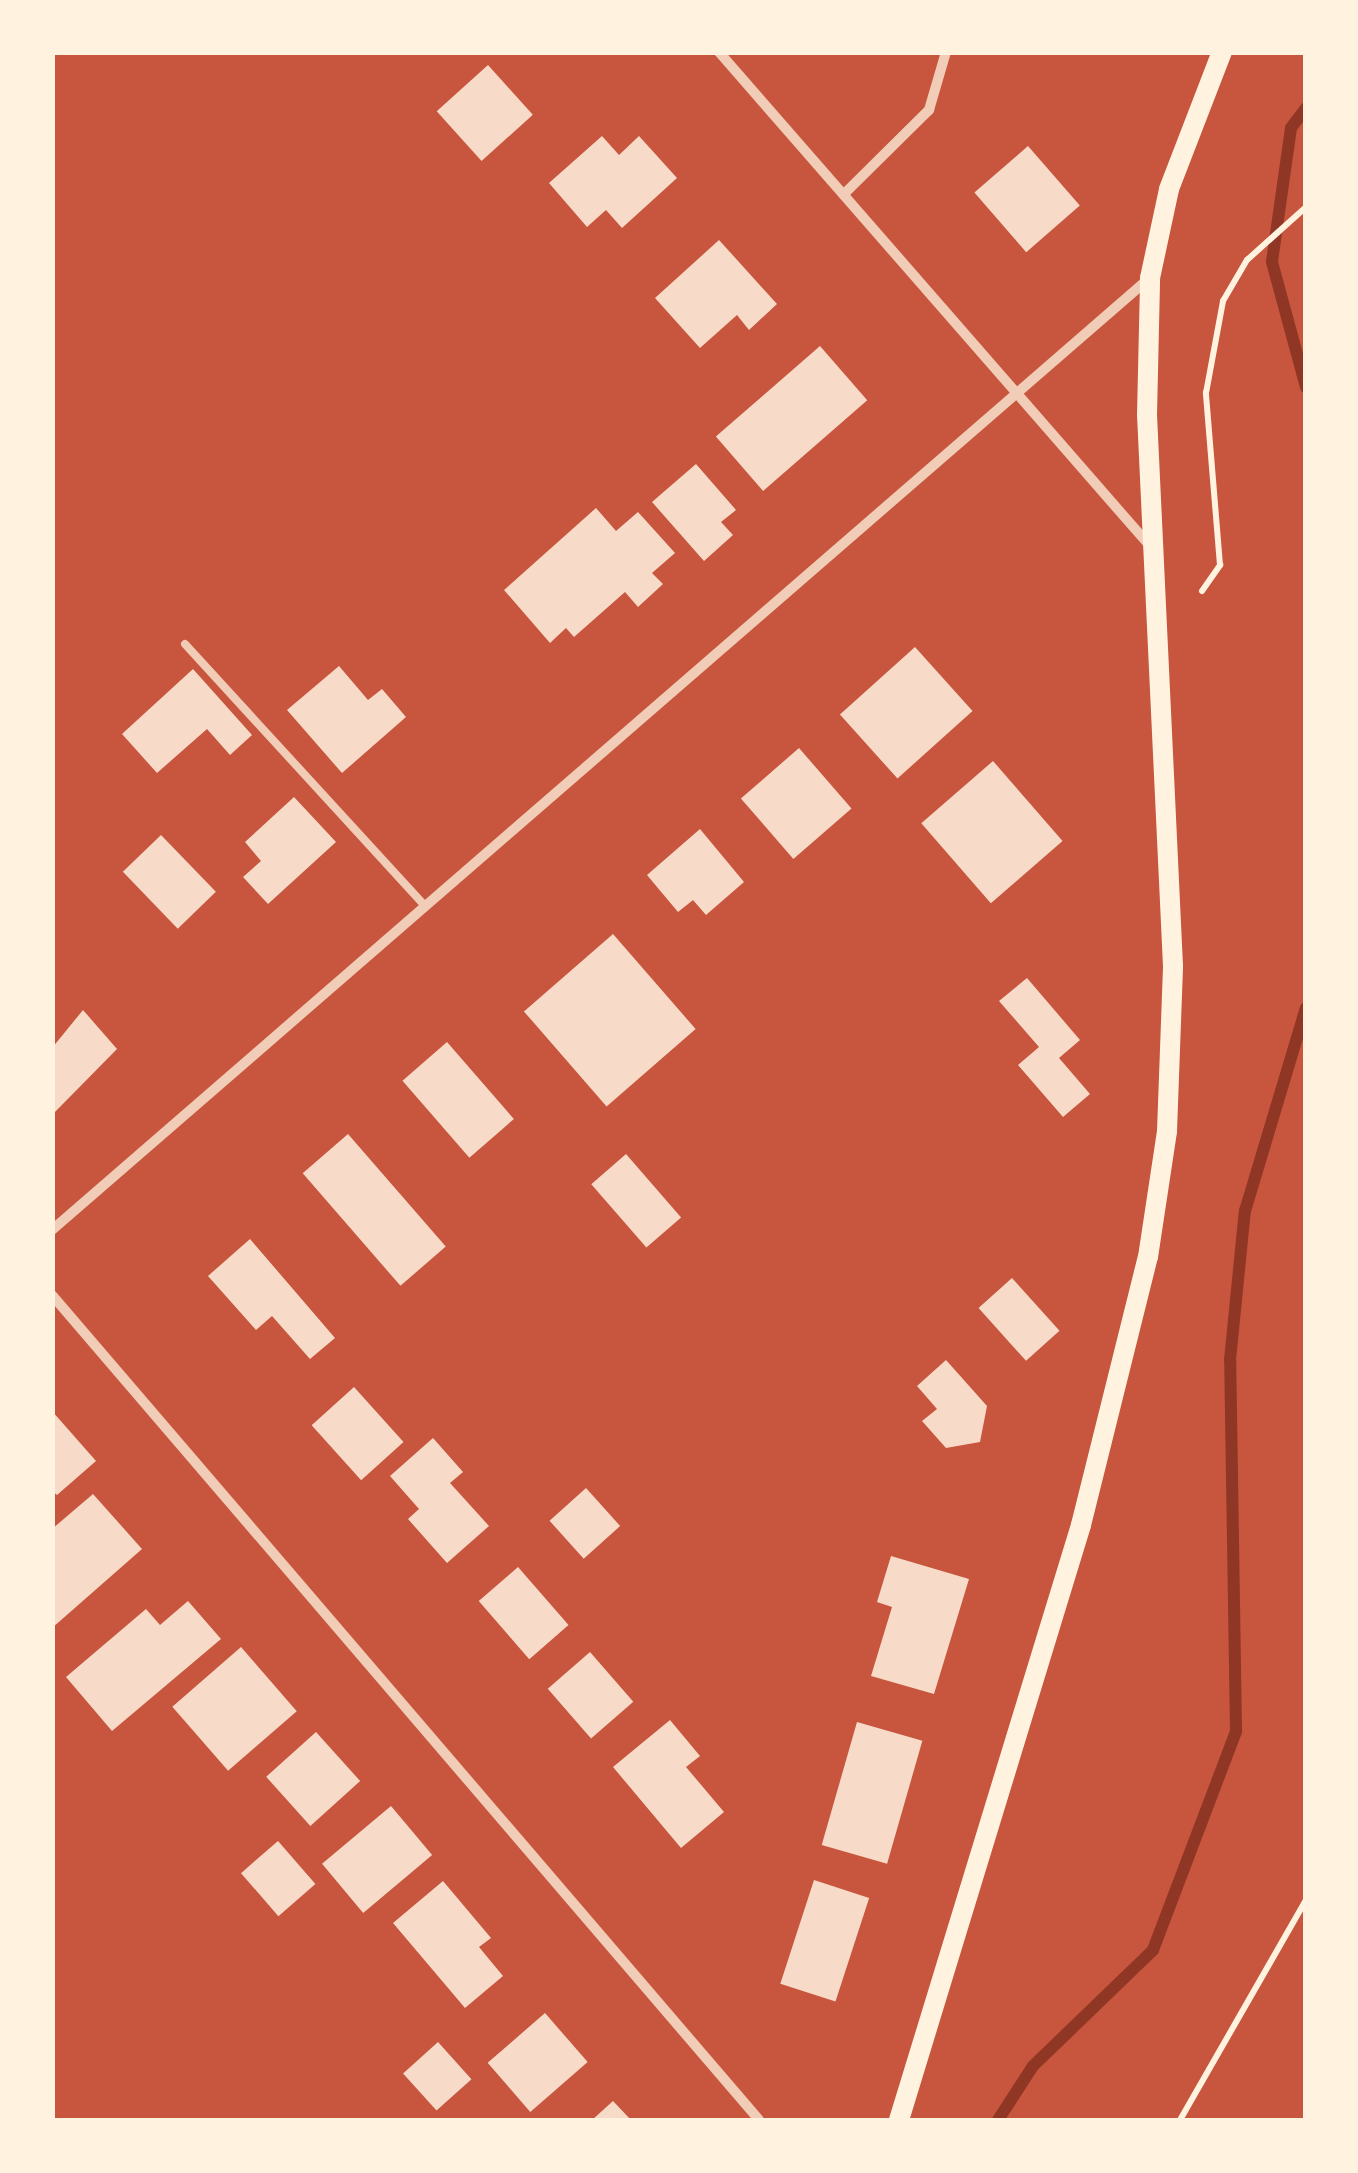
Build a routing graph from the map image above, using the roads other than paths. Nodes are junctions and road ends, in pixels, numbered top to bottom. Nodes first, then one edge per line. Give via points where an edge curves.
1 (719, 52) edge
2 (946, 52) edge
3 (1222, 52) edge
4 (844, 194) junction
5 (1150, 278) junction
6 (1016, 393) junction
7 (1153, 550) junction
8 (185, 644) dead end
9 (424, 904) junction
10 (52, 1230) edge
11 (52, 1295) edge
12 (759, 2120) edge
13 (899, 2120) edge

1 - 4 street
2 - 4 street via 928,110
3 - 5 main road via 1170,190
4 - 6 street
5 - 6 street
5 - 7 main road
6 - 7 street
6 - 9 street
7 - 13 main road via 1174,966 1167,1131 1148,1257 1082,1525
8 - 9 lane
9 - 10 street
11 - 12 street

